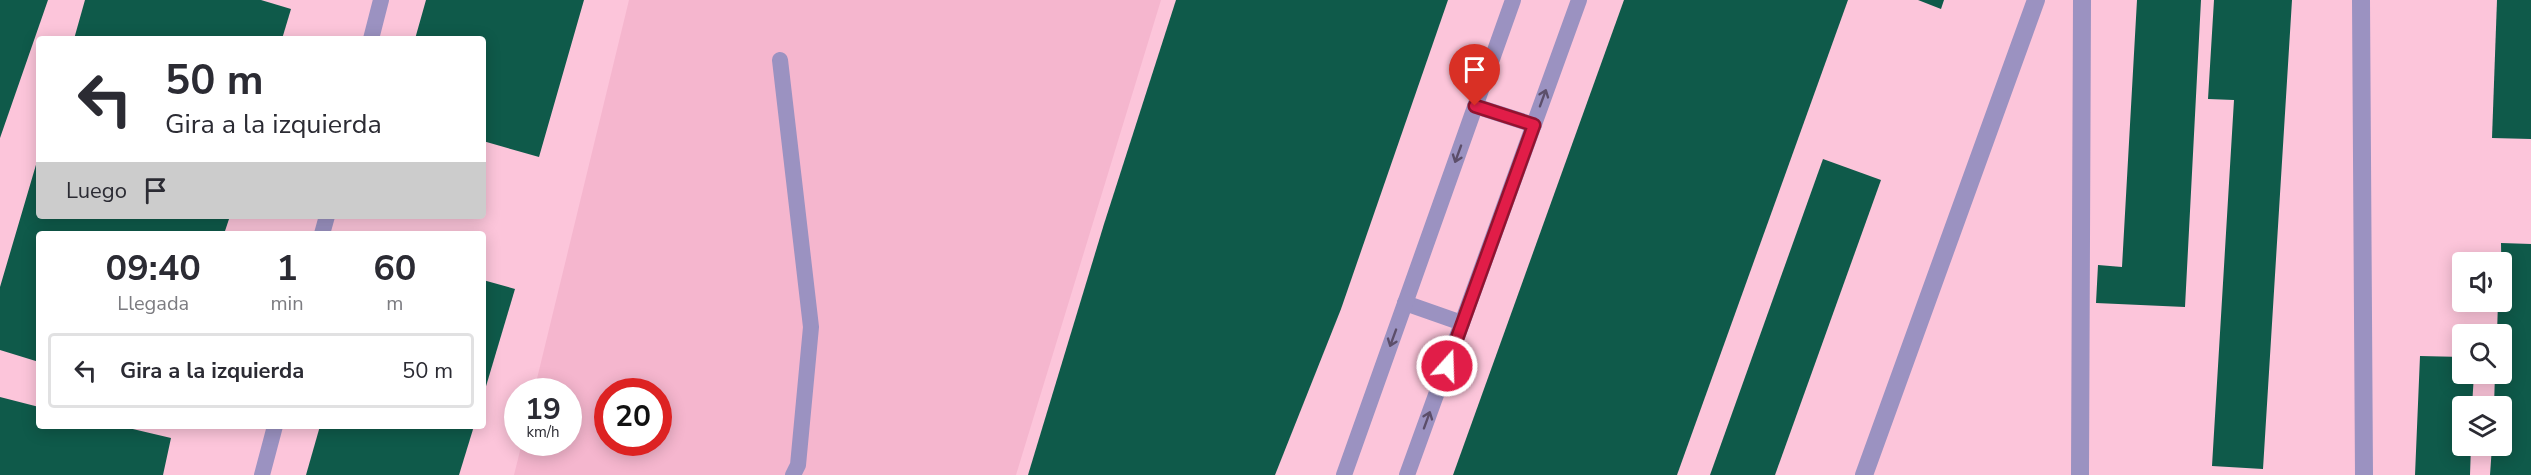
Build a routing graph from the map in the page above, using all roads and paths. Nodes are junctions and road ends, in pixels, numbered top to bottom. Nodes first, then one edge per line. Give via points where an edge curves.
1 (381, 0) edge
2 (1513, 0) edge
3 (1579, 0) edge
4 (2036, 0) edge
5 (2082, 0) edge
6 (2361, 0) edge
7 (372, 36) edge
8 (780, 60) dead end
9 (1475, 106) junction
10 (1534, 125) junction
11 (1405, 303) junction
12 (1462, 323) junction
13 (273, 429) edge
14 (262, 475) edge
15 (794, 475) edge
16 (1344, 475) edge
17 (1407, 475) edge
18 (1864, 475) edge
19 (2080, 475) edge
20 (2364, 475) edge

1 - 7 lane
2 - 9 lane
10 -> 3 lane
4 - 18 street
5 - 19 street
6 - 20 street
8 - 15 lane via 811,327
9 - 10 lane
9 -> 11 lane
10 - 12 lane
11 - 12 lane
11 -> 16 lane
17 -> 12 lane
13 - 14 lane

